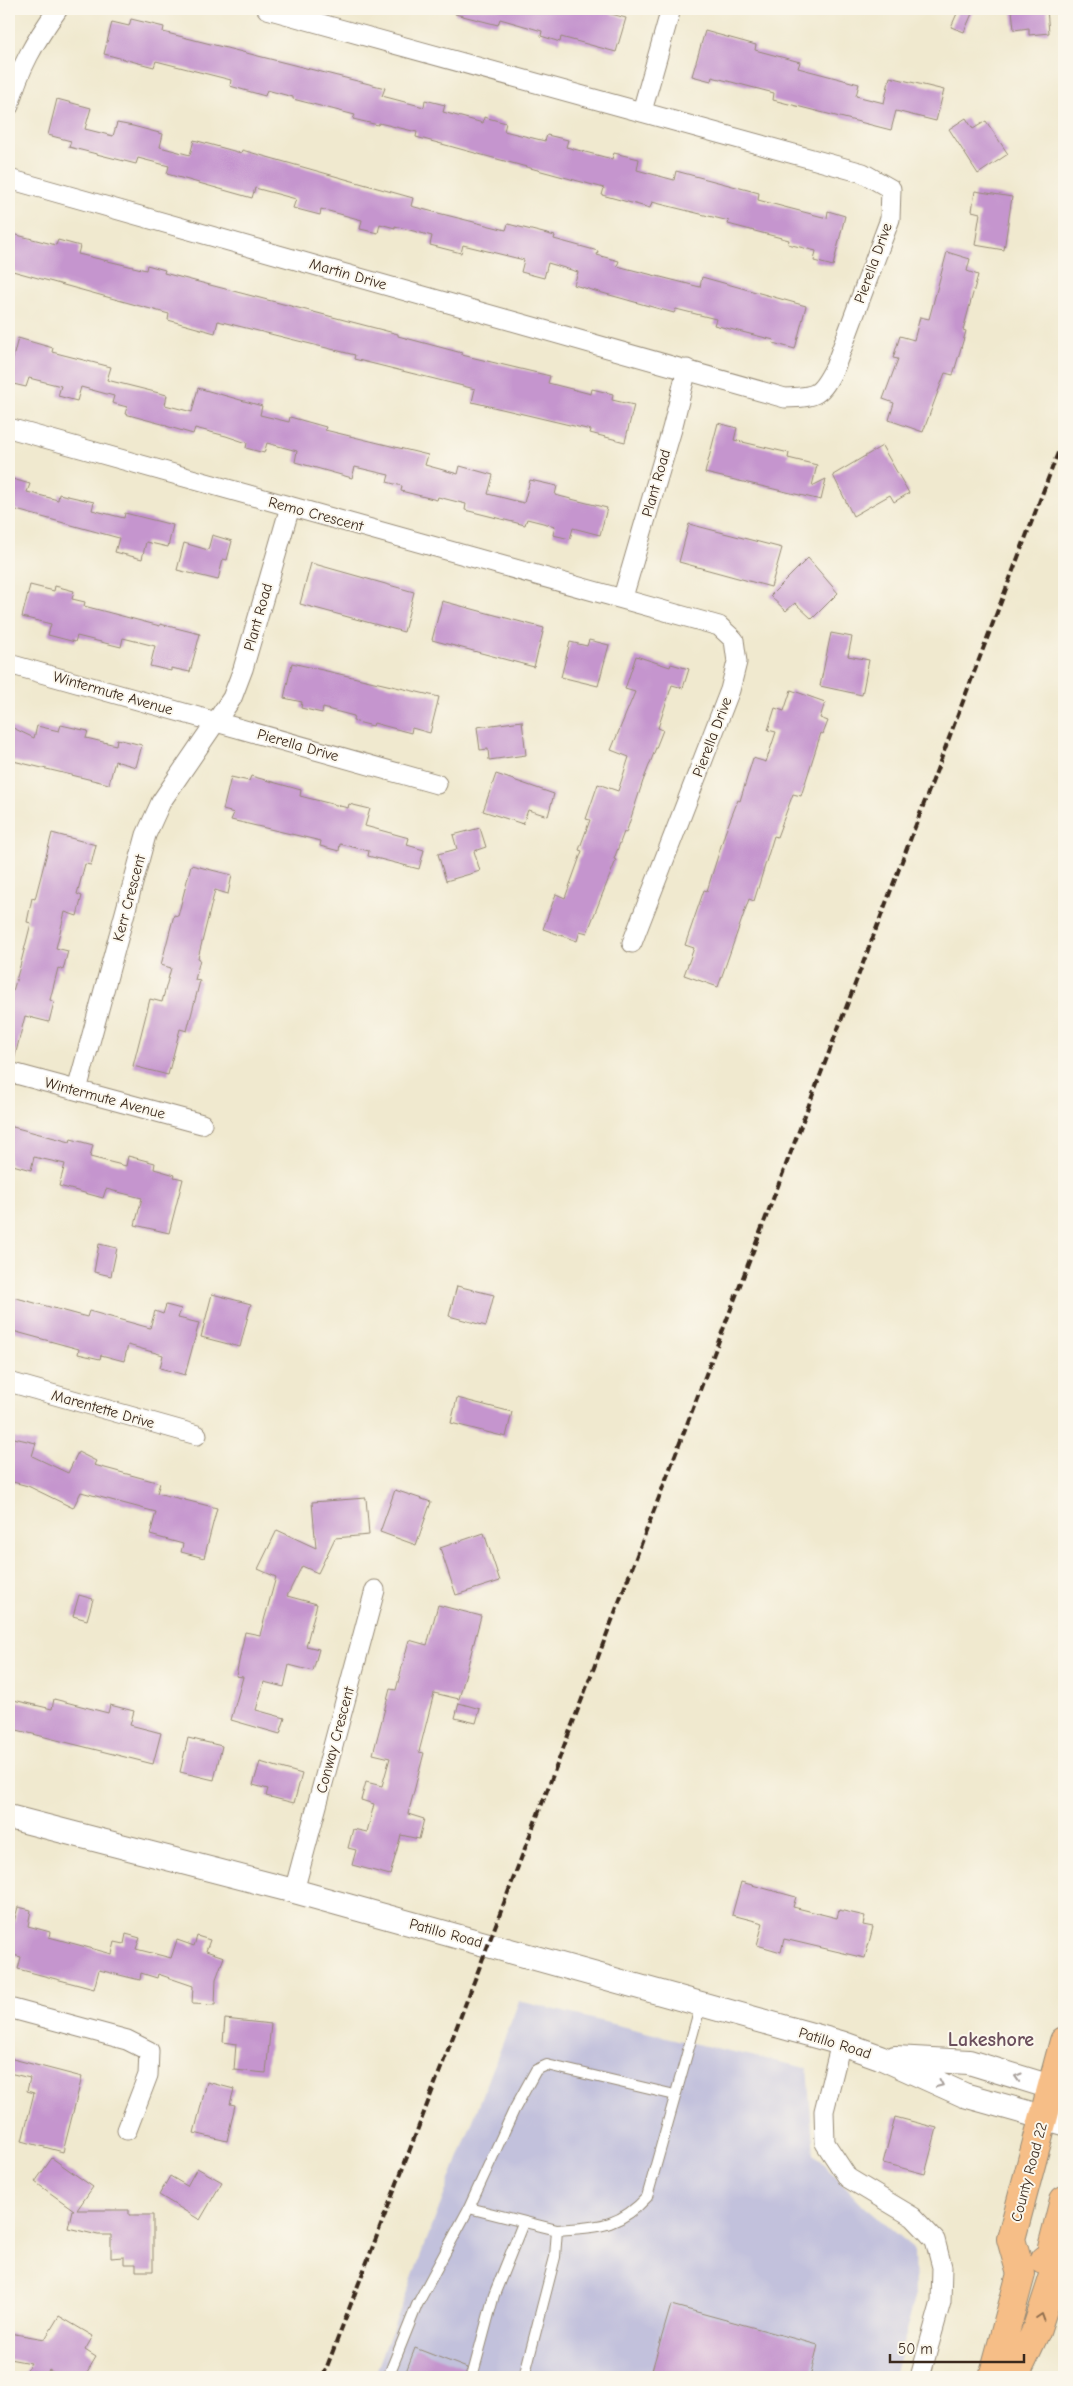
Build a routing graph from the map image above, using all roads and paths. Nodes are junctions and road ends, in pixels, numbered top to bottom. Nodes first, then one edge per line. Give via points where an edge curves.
1 (58, 9) edge
2 (267, 9) edge
3 (671, 9) edge
4 (9, 106) edge
5 (642, 111) junction
6 (9, 178) edge
7 (687, 369) junction
8 (9, 428) edge
9 (290, 507) junction
10 (623, 597) junction
11 (9, 664) edge
12 (217, 722) junction
13 (437, 784) dead end
14 (632, 943) dead end
15 (9, 1072) edge
16 (77, 1090) junction
17 (202, 1124) dead end
18 (9, 1382) edge
19 (197, 1435) dead end
20 (375, 1590) dead end
21 (9, 1818) edge
22 (294, 1891) junction
23 (701, 2004) junction
24 (9, 2008) edge
25 (1064, 2041) edge
26 (841, 2043) junction
27 (880, 2057) junction
28 (1058, 2089) edge
29 (675, 2095) junction
30 (1054, 2120) edge
31 (126, 2130) dead end
32 (1064, 2200) edge
33 (469, 2208) junction
34 (523, 2223) junction
35 (558, 2230) junction
36 (1064, 2245) edge
37 (1021, 2274) junction
38 (388, 2377) edge
39 (472, 2377) edge
40 (524, 2377) edge
41 (920, 2377) edge
42 (993, 2377) edge
43 (1014, 2377) edge

1 - 4 street via 33,44
2 - 5 street
3 - 5 street
5 - 7 street, Pierella Drive via 863,173 891,189 890,219 825,387 810,398 785,398
6 - 7 street, Martin Drive
7 - 10 street, Plant Road
8 - 9 street, Remo Crescent
9 - 10 street, Remo Crescent
9 - 12 street, Plant Road via 243,669 232,698
10 - 14 street, Pierella Drive via 719,626 734,640 737,662 730,690
11 - 12 street, Wintermute Avenue
12 - 13 street, Pierella Drive
12 - 16 street, Kerr Crescent via 160,802 146,835
15 - 16 street, Wintermute Avenue
16 - 17 street, Wintermute Avenue
18 - 19 street, Marentette Drive
20 - 22 street, Conway Crescent
21 - 22 street, Patillo Road
22 - 23 street, Patillo Road
23 - 26 street, Patillo Road
23 - 29 lane
24 - 31 street via 127,2040 149,2051 148,2075
25 - 28 main road, County Road 22
26 - 27 street, Patillo Road
26 - 41 street via 824,2111 825,2144 848,2178 913,2217 935,2240 942,2267 941,2302
28 -> 27 street, Patillo Road via 969,2062
27 -> 30 street, Patillo Road via 964,2095
28 - 30 main road, County Road 22
29 - 33 lane via 547,2065 536,2070
29 - 35 lane via 647,2196 633,2212 604,2226
30 - 37 main road, County Road 22 via 1011,2239
32 - 37 main road via 1050,2256
33 - 34 lane
33 - 38 lane via 417,2305
34 - 35 lane
34 - 39 lane via 494,2295
35 - 40 lane
43 -> 36 main road via 1036,2331
37 - 42 main road

